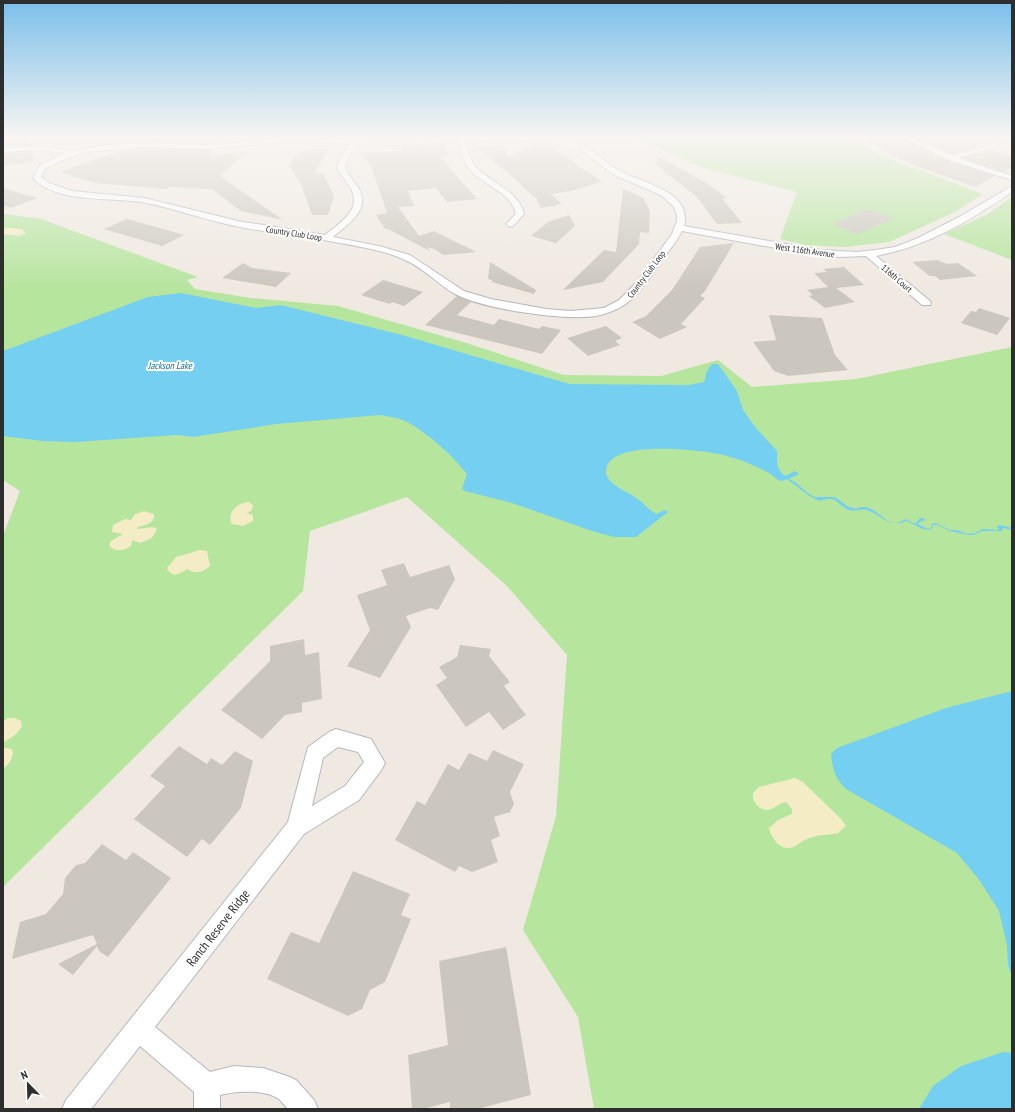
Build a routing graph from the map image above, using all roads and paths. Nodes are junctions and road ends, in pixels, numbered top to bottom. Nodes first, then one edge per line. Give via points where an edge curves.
1 (48, 187) edge
2 (354, 187) edge
3 (497, 187) edge
4 (652, 187) edge
5 (1012, 188) edge
6 (510, 224) dead end
7 (680, 228) junction
8 (327, 238) junction
9 (868, 254) junction
10 (926, 303) dead end
11 (297, 827) junction
12 (139, 1028) junction
13 (207, 1097) edge
14 (75, 1109) edge
15 (305, 1109) edge

1 - 8 street, Country Club Loop via 90,195 142,200 213,219
2 - 8 street via 358,193 359,205 352,216
3 - 6 street via 508,194 519,208 520,214
4 - 7 street, Country Club Loop via 667,196 679,210
5 - 9 street, West 116th Avenue via 970,215 913,243 894,250
7 - 8 street, Country Club Loop via 626,300 604,310 572,314 483,300 458,291 416,261 404,256
7 - 9 street, West 116th Avenue via 804,251 843,255
9 - 10 street, 116th Court
11 - 11 street, Ranch Reserve Ridge via 352,793 375,763 364,745 336,738 315,753
11 - 12 street, Ranch Reserve Ridge
12 - 13 street
12 - 14 street, Ranch Reserve Ridge
13 - 15 street via 234,1078 263,1081 287,1089

